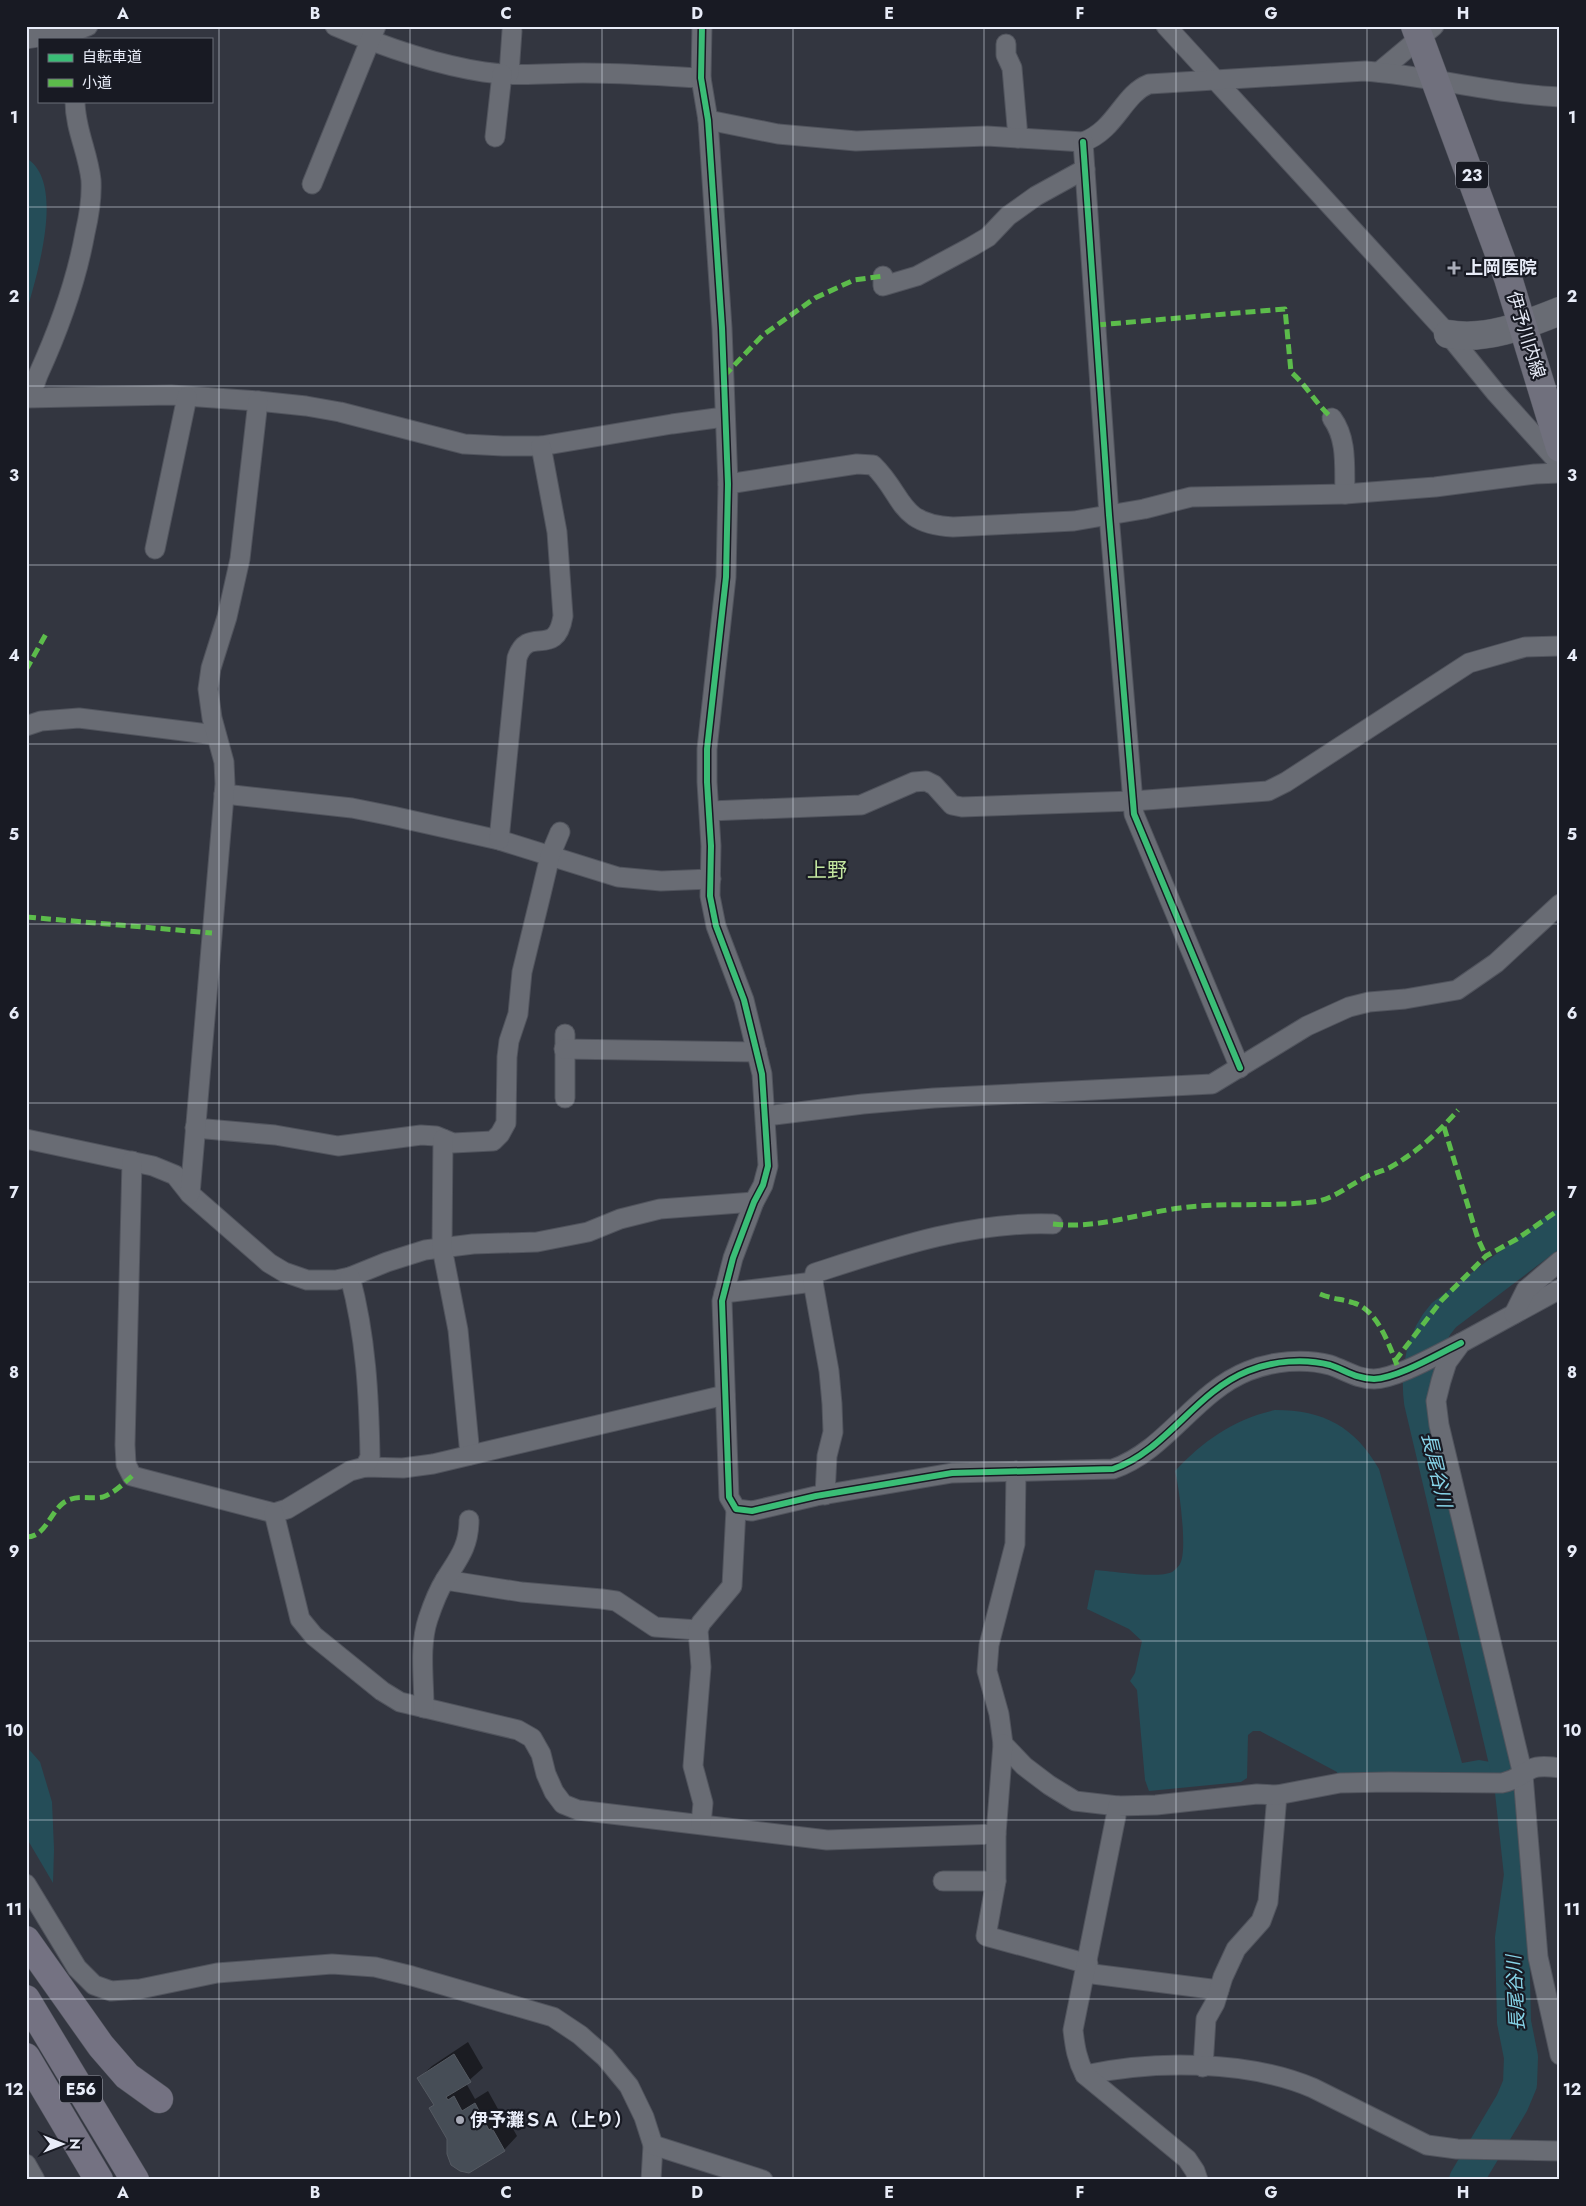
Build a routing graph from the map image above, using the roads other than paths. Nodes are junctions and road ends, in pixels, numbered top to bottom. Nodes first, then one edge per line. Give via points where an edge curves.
1 (335, 26) edge
2 (702, 26) edge
3 (1166, 26) edge
4 (1423, 30) edge
5 (512, 31) dead end
6 (78, 32) edge
7 (372, 33) edge
8 (26, 39) edge
9 (1006, 44) dead end
10 (1379, 72) junction
11 (505, 74) junction
12 (701, 78) junction
13 (1435, 79) junction
14 (1215, 81) junction
15 (1560, 97) edge
16 (75, 102) edge
17 (708, 120) junction
18 (495, 137) dead end
19 (1018, 138) junction
20 (1083, 142) junction
21 (1085, 169) junction
22 (312, 184) dead end
23 (882, 276) dead end
24 (1560, 312) edge
25 (1523, 325) junction
26 (1448, 334) junction
27 (187, 397) junction
28 (30, 398) edge
29 (258, 401) junction
30 (724, 417) junction
31 (1332, 418) dead end
32 (541, 446) junction
33 (1560, 448) edge
34 (1560, 464) edge
35 (1560, 473) edge
36 (728, 484) junction
37 (1345, 494) junction
38 (1109, 515) junction
39 (155, 549) dead end
40 (1560, 646) edge
41 (26, 726) edge
42 (216, 735) junction
43 (224, 794) junction
44 (1133, 801) junction
45 (710, 811) junction
46 (560, 832) dead end
47 (499, 840) junction
48 (550, 856) junction
49 (711, 879) junction
50 (1560, 904) edge
51 (757, 1052) junction
52 (1240, 1068) junction
53 (565, 1098) dead end
54 (766, 1116) junction
55 (195, 1128) junction
56 (26, 1139) edge
57 (443, 1139) junction
58 (132, 1161) junction
59 (190, 1194) junction
60 (754, 1202) junction
61 (1053, 1224) dead end
62 (442, 1248) junction
63 (1560, 1261) edge
64 (350, 1277) junction
65 (813, 1282) junction
66 (1560, 1288) edge
67 (724, 1293) junction
68 (1514, 1314) junction
69 (1462, 1343) junction
70 (725, 1395) junction
71 (470, 1455) junction
72 (365, 1467) junction
73 (1016, 1470) junction
74 (825, 1495) junction
75 (736, 1509) junction
76 (274, 1513) junction
77 (469, 1520) dead end
78 (445, 1580) junction
79 (698, 1630) junction
80 (424, 1708) junction
81 (1003, 1744) junction
82 (1560, 1768) edge
83 (1523, 1775) junction
84 (1276, 1795) junction
85 (1118, 1806) junction
86 (701, 1824) junction
87 (996, 1834) junction
88 (943, 1881) dead end
89 (996, 1881) junction
90 (26, 1884) edge
91 (26, 1940) edge
92 (1086, 1968) junction
93 (1219, 1990) junction
94 (26, 1998) edge
95 (1560, 2055) edge
96 (26, 2057) edge
97 (1203, 2067) junction
98 (1085, 2075) junction
99 (26, 2079) edge
100 (159, 2099) dead end
101 (653, 2145) junction
102 (1560, 2151) edge
103 (26, 2164) edge
104 (35, 2180) edge
105 (82, 2180) edge
106 (99, 2180) edge
107 (135, 2180) edge
108 (651, 2180) edge
109 (763, 2180) edge
110 (1198, 2180) edge

1 - 7 street
2 - 12 street
3 - 14 street
4 - 10 street
4 - 13 main road, 伊予川内線 / 23
5 - 11 street
6 - 8 street
7 - 11 street via 430,62
7 - 22 street
9 - 19 street via 1006,55 1012,68
10 - 13 street
10 - 14 street
11 - 12 street via 603,73
11 - 18 street
12 - 17 street
13 - 15 street via 1527,95
13 - 25 main road, 伊予川内線 / 23
14 - 20 street via 1149,84 1140,88 1107,128
14 - 26 street
16 - 28 street via 77,128 88,158 91,183 89,214 80,264 67,307
17 - 19 street via 778,134 856,140
17 - 30 street via 722,328
19 - 20 street
20 - 21 street
21 - 23 street via 1036,196 1008,216 988,237 918,276 884,286
21 - 38 street
24 - 25 street
25 - 26 street via 1488,334 1463,337
25 - 33 main road, 伊予川内線 / 23
26 - 34 street
27 - 28 street
27 - 29 street
27 - 39 street
29 - 32 street via 340,412 464,444
29 - 42 street via 240,559 208,688
30 - 32 street
30 - 36 street
31 - 37 street via 1344,450
32 - 47 street via 557,532 563,616 556,637 525,644 517,658
35 - 37 street
36 - 38 street via 857,464 873,465 908,513 935,526 1074,521
36 - 45 street via 726,577 707,749
37 - 38 street via 1191,497
38 - 44 street
40 - 44 street via 1525,647 1469,663 1268,791
41 - 42 street via 41,720 80,718
42 - 43 street via 224,762
43 - 47 street via 352,808
43 - 55 street
44 - 45 street via 962,807 952,805 934,785 914,782 861,805
44 - 52 street via 1134,814
45 - 49 street
46 - 48 street
47 - 48 street
48 - 49 street via 626,878 662,882
48 - 57 street via 522,972 518,1014 506,1056 506,1123 493,1141 453,1143
49 - 51 street via 710,896 716,926 744,1000
50 - 52 street via 1496,962 1457,990 1349,1007 1307,1026
51 - 53 street via 564,1041
51 - 54 street
52 - 54 street via 1212,1084 1197,1086 934,1098
54 - 60 street via 768,1166
55 - 57 street via 275,1135 338,1146 422,1135
55 - 59 street
56 - 58 street
57 - 62 street
58 - 59 street via 175,1175
58 - 76 street via 126,1464 132,1476
59 - 64 street via 269,1263 284,1272 307,1280
60 - 62 street via 660,1209 620,1219 588,1232 537,1242
60 - 67 street
61 - 65 street via 1008,1224 916,1240 814,1273
62 - 64 street via 386,1262
62 - 71 street via 458,1330
63 - 68 street via 1526,1290
64 - 72 street via 366,1369 370,1457
65 - 67 street
65 - 74 street via 832,1404 833,1432 827,1456
66 - 68 street
67 - 70 street
68 - 69 street
69 - 73 street via 1389,1377 1373,1379 1308,1361 1266,1365 1230,1379 1128,1464 1113,1469
69 - 83 street via 1447,1362 1441,1381 1436,1401 1439,1425
70 - 71 street
70 - 75 street via 729,1497
71 - 72 street via 413,1466
72 - 76 street via 350,1470 287,1509
73 - 74 street via 952,1473
73 - 81 street via 1015,1544 989,1645 987,1671 999,1714
74 - 75 street via 752,1511
75 - 79 street via 732,1586
76 - 80 street via 300,1619 314,1636 382,1691 400,1702
77 - 78 street via 469,1536
78 - 79 street via 521,1592 609,1600 655,1627
78 - 80 street via 428,1620 423,1643
79 - 86 street via 701,1667 693,1766 703,1803
80 - 86 street via 518,1730 532,1738 542,1754 554,1792 563,1804 578,1810
81 - 85 street via 1024,1766 1075,1801
81 - 87 street
82 - 83 street via 1539,1767
83 - 84 street via 1502,1783 1340,1783
83 - 95 street via 1538,1956
84 - 85 street
84 - 93 street via 1268,1902 1261,1921 1236,1949
85 - 92 street
86 - 87 street via 827,1840
87 - 89 street
88 - 89 street
89 - 92 street via 986,1936
90 - 101 street via 77,1968 94,1985 111,1991 140,1989 217,1973 332,1964 375,1967 553,2017 580,2034 629,2086
91 - 100 highway via 101,2046 127,2076
92 - 93 street
92 - 98 street via 1073,2030 1078,2062
93 - 97 street via 1206,2019
94 - 107 highway, E56
96 - 106 highway, E56
97 - 98 street via 1111,2070
97 - 102 street via 1245,2070 1293,2080 1427,2145 1477,2150
98 - 110 street via 1186,2159
99 - 105 highway
101 - 108 street
101 - 109 street
103 - 104 street

